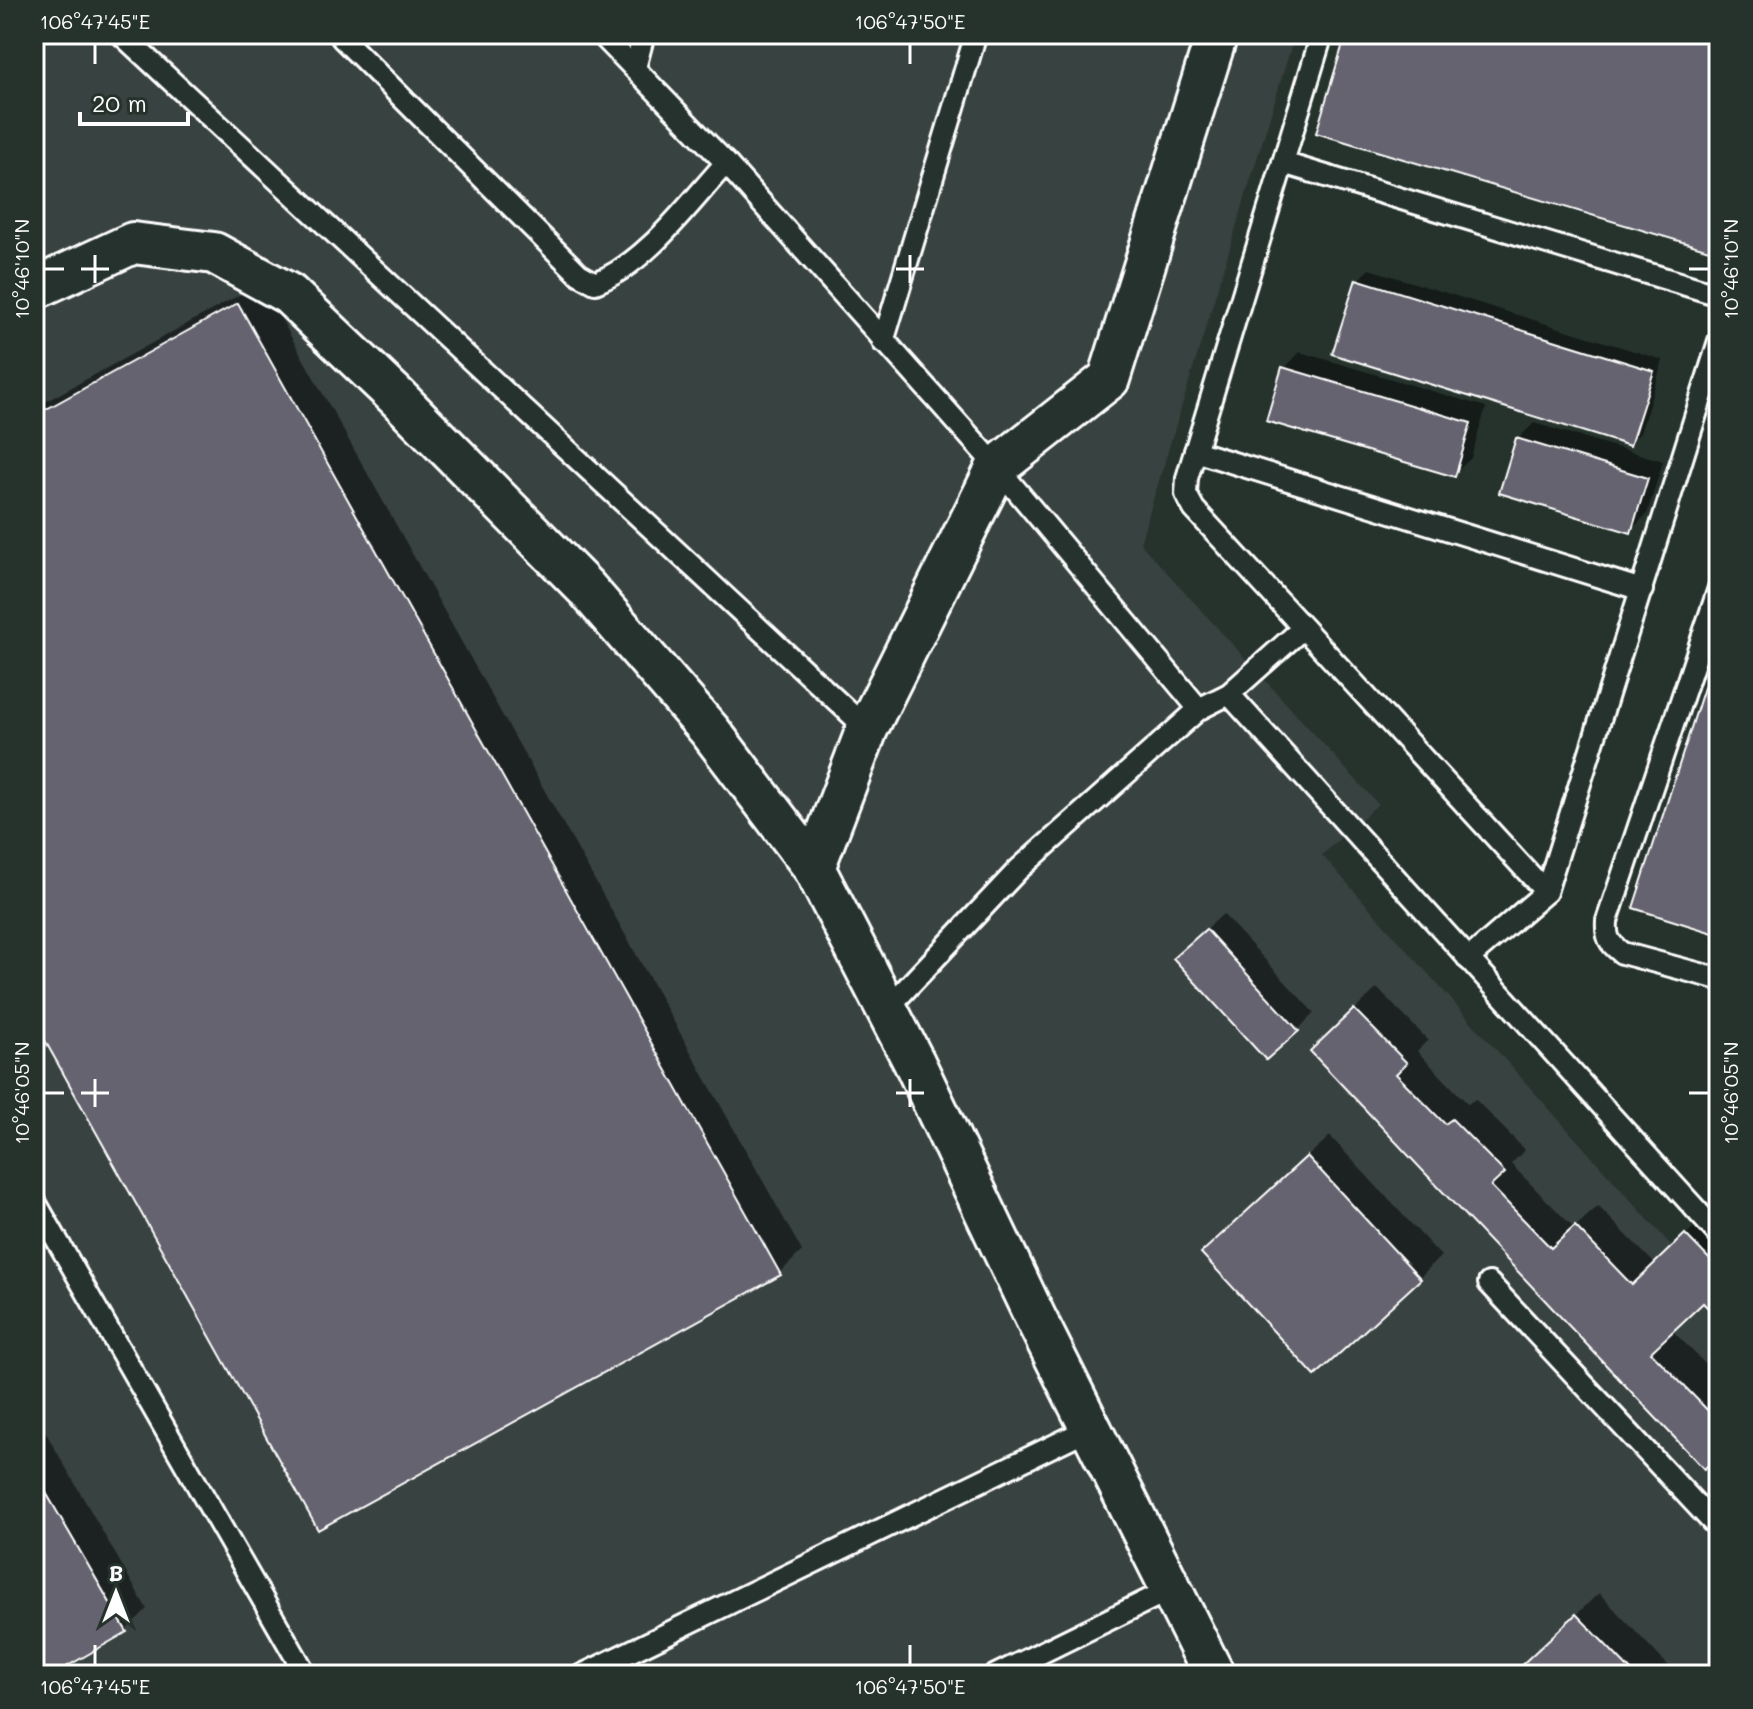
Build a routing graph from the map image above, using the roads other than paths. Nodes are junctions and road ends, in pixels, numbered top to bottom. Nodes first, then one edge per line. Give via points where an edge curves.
1 (121, 34) edge
2 (601, 34) edge
3 (644, 34) edge
4 (976, 34) edge
5 (1217, 34) edge
6 (1322, 34) edge
7 (342, 38) dead end
8 (635, 68) junction
9 (726, 163) junction
10 (1283, 163) junction
11 (34, 289) edge
12 (1719, 295) edge
13 (1719, 341) edge
14 (883, 342) junction
15 (1195, 451) junction
16 (997, 467) junction
17 (1719, 588) edge
18 (1642, 590) junction
19 (1303, 628) junction
20 (1229, 694) junction
21 (1199, 709) junction
22 (867, 729) junction
23 (814, 868) junction
24 (1546, 892) junction
25 (1468, 959) junction
26 (1719, 979) edge
27 (887, 1009) junction
28 (34, 1200) edge
29 (1719, 1235) edge
30 (1489, 1283) dead end
31 (1090, 1428) junction
32 (1719, 1529) edge
33 (1171, 1589) junction
34 (306, 1675) edge
35 (582, 1675) edge
36 (996, 1675) edge
37 (1214, 1675) edge

1 - 22 lane
2 - 8 lane
3 - 8 lane
4 - 14 lane
5 - 16 street via 1109,379
6 - 10 lane
7 - 9 lane via 579,274 595,283 643,253
8 - 9 lane
9 - 14 lane
10 - 12 lane
10 - 15 lane
11 - 23 street via 133,243 214,253 289,294 586,588 710,731
13 - 18 lane
14 - 16 lane
15 - 18 lane
15 - 19 lane via 1186,486 1194,509
16 - 21 lane
16 - 22 street
17 - 26 lane via 1606,936 1622,953
18 - 24 lane
19 - 20 lane
19 - 24 lane
20 - 21 lane
20 - 25 lane
21 - 27 lane via 1018,870
22 - 23 street
23 - 27 street
24 - 25 lane
25 - 29 lane
27 - 31 street
28 - 34 lane
30 - 32 lane
31 - 33 street
31 - 35 lane
33 - 36 lane
33 - 37 street

